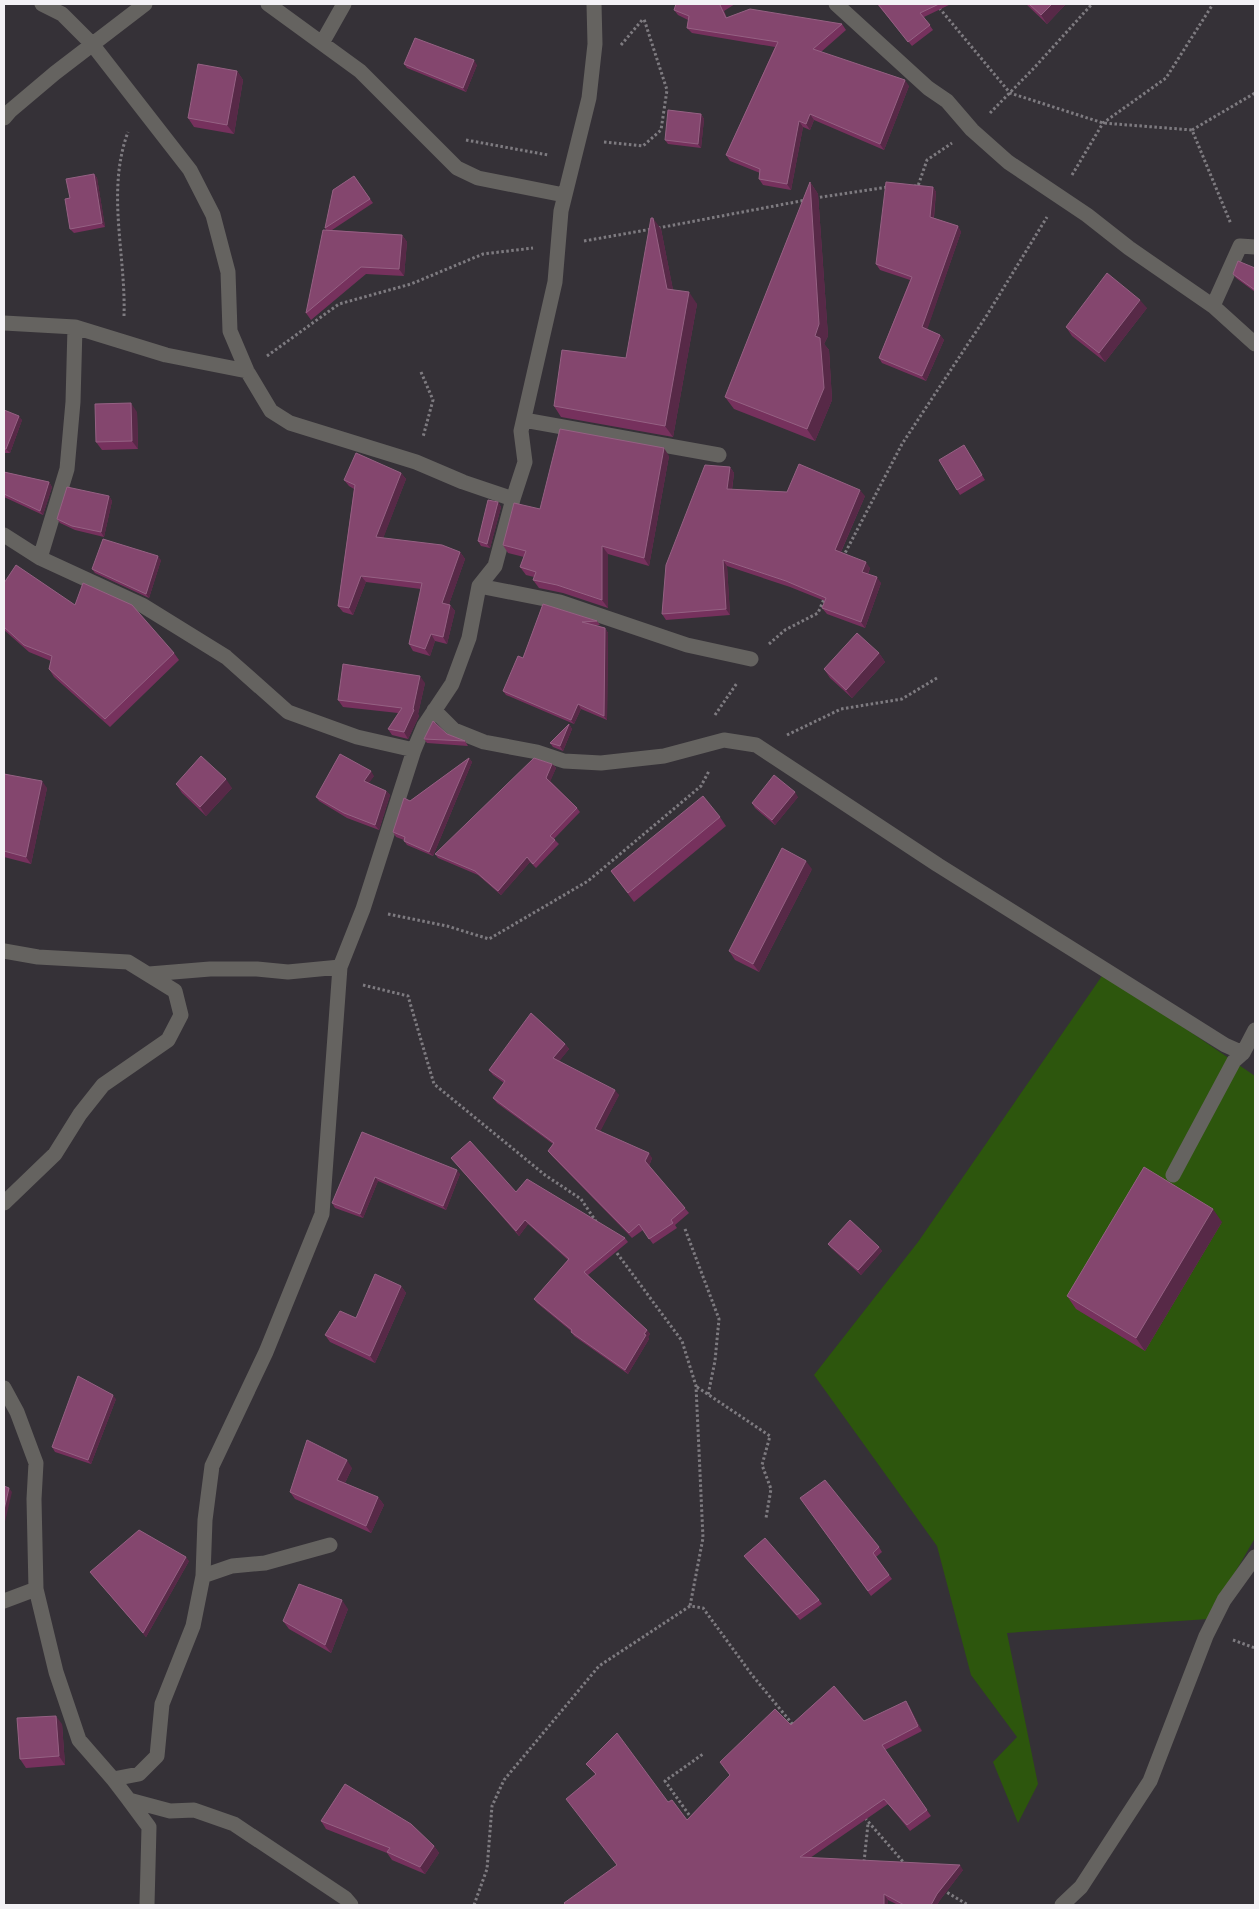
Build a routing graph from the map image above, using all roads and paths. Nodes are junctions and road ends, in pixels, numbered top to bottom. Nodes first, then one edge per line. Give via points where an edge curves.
1 (42, 4) edge
2 (145, 4) edge
3 (268, 4) edge
4 (344, 4) edge
5 (594, 4) edge
6 (836, 4) edge
7 (936, 4) edge
8 (1092, 4) edge
9 (1213, 4) edge
10 (644, 19) dead end
11 (322, 43) junction
12 (92, 44) junction
13 (1010, 93) junction
14 (1255, 93) edge
15 (138, 105) junction
16 (4, 118) edge
17 (1103, 123) junction
18 (972, 130) junction
19 (1192, 130) junction
20 (422, 132) junction
21 (578, 140) junction
22 (573, 160) junction
23 (909, 186) edge
24 (892, 187) edge
25 (564, 195) junction
26 (1059, 196) junction
27 (558, 245) junction
28 (1240, 246) junction
29 (1255, 247) edge
30 (1213, 306) junction
31 (4, 323) edge
32 (76, 326) junction
33 (123, 342) junction
34 (1255, 344) edge
35 (247, 370) junction
36 (421, 372) dead end
37 (524, 420) junction
38 (719, 454) dead end
39 (416, 462) junction
40 (513, 499) junction
41 (4, 535) edge
42 (40, 558) junction
43 (842, 560) edge
44 (479, 586) junction
45 (826, 596) edge
46 (751, 660) junction
47 (937, 678) dead end
48 (434, 710) junction
49 (724, 740) junction
50 (756, 745) junction
51 (692, 748) junction
52 (414, 750) junction
53 (363, 909) junction
54 (4, 951) edge
55 (339, 973) junction
56 (149, 974) junction
57 (1255, 1030) edge
58 (1243, 1053) junction
59 (1173, 1176) dead end
60 (4, 1203) edge
61 (600, 1227) edge
62 (685, 1229) dead end
63 (609, 1242) edge
64 (696, 1386) junction
65 (4, 1388) edge
66 (708, 1395) junction
67 (766, 1518) dead end
68 (330, 1545) dead end
69 (1255, 1558) edge
70 (203, 1576) junction
71 (36, 1589) junction
72 (4, 1601) edge
73 (690, 1606) junction
74 (794, 1727) edge
75 (703, 1754) dead end
76 (113, 1779) junction
77 (129, 1800) junction
78 (864, 1816) edge
79 (868, 1823) junction
80 (695, 1824) edge
81 (864, 1870) edge
82 (911, 1871) edge
83 (936, 1886) edge
84 (147, 1905) edge
85 (351, 1905) edge
86 (474, 1905) edge
87 (968, 1905) edge
88 (1062, 1905) edge

1 - 12 street via 62,14
2 - 12 street
3 - 11 street
4 - 11 street
5 - 21 street via 595,44 589,98
6 - 18 street via 928,88 947,101
7 - 13 path
8 - 13 path
9 - 17 path via 1166,78
10 - 21 path via 667,90 661,130 643,146
11 - 20 street via 360,71
12 - 15 street
12 - 16 street
13 - 17 path
13 - 18 path
14 - 19 path
15 - 33 path via 121,152 117,190 125,285
15 - 35 street via 190,170 214,215 228,272 230,330
17 - 19 path
17 - 26 path
18 - 23 path via 927,160 918,186
18 - 26 street via 1008,162
19 - 28 path
20 - 22 path
20 - 25 street via 457,168 478,178
21 - 22 street
22 - 25 street
24 - 27 path via 875,187
25 - 27 street
26 - 30 street
26 - 43 path via 987,315 902,444
27 - 35 path via 483,254 411,284 339,304
27 - 37 street via 555,282
28 - 29 street
28 - 30 street
30 - 34 street
31 - 32 street
32 - 33 street
32 - 42 street via 67,469
33 - 35 street via 166,355
35 - 39 street via 271,411 290,423
36 - 39 path via 433,400
37 - 38 street
37 - 40 street via 521,432 526,462
39 - 40 street
40 - 44 street via 495,566
41 - 42 street
42 - 52 street via 142,606 226,657 288,712 357,737
44 - 46 street via 560,602 687,645
44 - 48 street via 469,638 452,684
45 - 46 path via 818,613 785,630
46 - 51 path
47 - 50 path via 902,699 841,710 793,733
48 - 51 street via 454,730 484,742 537,752 564,761 601,763 641,759
48 - 52 street
49 - 50 street
49 - 51 street
49 - 53 path via 701,786 588,881 488,939 446,926
50 - 58 street via 946,870
52 - 53 street
53 - 55 street
54 - 56 street via 38,957 128,962
55 - 56 street via 210,969
55 - 61 path via 408,996 434,1084 545,1175 581,1199
55 - 70 street via 322,1214 266,1352 212,1466 205,1520
56 - 60 street via 175,991 181,1015 168,1040 103,1085 55,1154
57 - 58 street
58 - 59 street via 1234,1061
62 - 66 path via 719,1319
63 - 64 path via 682,1341
64 - 66 path
64 - 73 path via 703,1538
65 - 71 street via 36,1462
66 - 67 path via 770,1436 762,1465 771,1489
68 - 70 street via 265,1563 232,1566
69 - 88 street via 1224,1600 1206,1636 1150,1781 1081,1887
70 - 76 street via 193,1626 162,1704 157,1756 139,1774
71 - 72 street
71 - 76 street via 56,1672 78,1740
73 - 74 path via 703,1608
73 - 86 path via 599,1666 504,1780 492,1806 487,1869
75 - 80 path via 665,1781
76 - 77 street
77 - 84 street via 149,1827
77 - 85 street via 170,1811 194,1810 234,1824 289,1859
78 - 79 path
79 - 81 path
79 - 82 path
83 - 87 path

